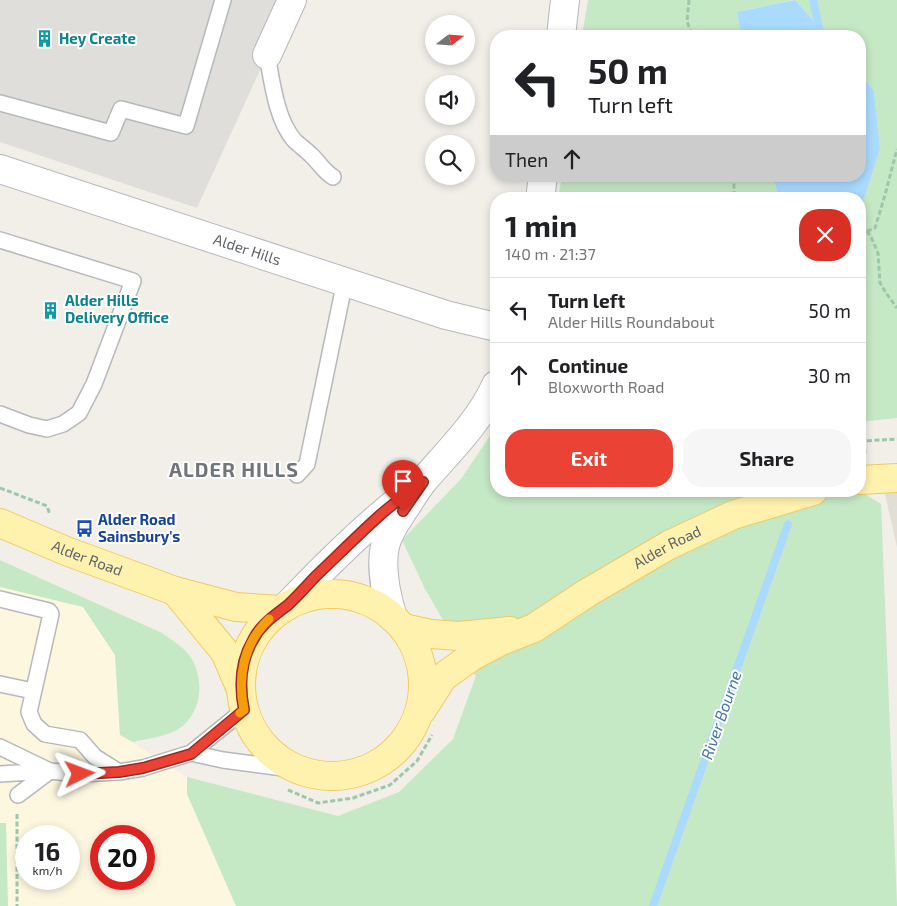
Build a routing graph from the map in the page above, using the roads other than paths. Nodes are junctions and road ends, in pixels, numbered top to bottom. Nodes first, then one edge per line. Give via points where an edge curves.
1 (223, 0) edge
2 (292, 0) edge
3 (565, 0) edge
4 (561, 30) edge
5 (267, 55) joint
6 (0, 103) edge
7 (0, 169) edge
8 (333, 177) dead end
9 (0, 240) edge
10 (345, 282) junction
11 (490, 326) edge
12 (490, 397) edge
13 (0, 414) edge
14 (297, 475) dead end
15 (897, 478) edge
16 (866, 480) edge
17 (423, 482) junction
18 (795, 497) edge
19 (0, 523) edge
20 (175, 591) junction
21 (0, 599) edge
22 (284, 608) junction
23 (398, 623) junction
24 (534, 628) junction
25 (0, 684) edge
26 (33, 691) junction
27 (242, 698) junction
28 (417, 718) junction
29 (0, 747) edge
30 (191, 754) junction
31 (298, 770) junction
32 (50, 771) junction
33 (119, 772) junction
34 (0, 774) edge
35 (18, 795) road end

1 - 6 lane via 186,126 121,108 111,133
2 - 5 street
3 - 4 street
5 - 8 lane via 274,95 292,138
7 - 10 street, Alder Hills
9 - 13 lane via 133,281 94,384 78,413 63,424 47,429
10 - 11 street, Alder Hills via 446,315
10 - 14 lane via 307,464
12 - 17 street
15 - 16 main road
17 - 22 street via 378,517
17 - 23 street via 393,525 385,545 386,593
18 - 24 main road, Alder Road via 733,516 669,544
19 - 20 main road, Alder Road
20 - 22 main road, Alder Road via 236,607
20 - 27 main road via 225,652
21 - 26 lane via 50,612
22 - 23 main road via 307,597 344,595 367,601
22 - 27 main road via 267,620 244,659
23 - 24 main road, Alder Road via 431,634 460,636
23 - 28 main road via 417,652 422,672 423,692
24 - 28 main road, Alder Road via 472,657 443,677
25 - 26 lane
26 - 33 lane via 29,712 34,724 45,734 80,740 95,757
27 - 30 lane
27 - 31 main road, Alder Road via 254,733 265,748
28 - 31 main road, Alder Road via 398,748 370,768 337,777
29 - 32 lane
30 - 31 lane
30 - 33 lane
32 - 33 lane via 80,774
32 - 34 lane
32 - 35 lane

